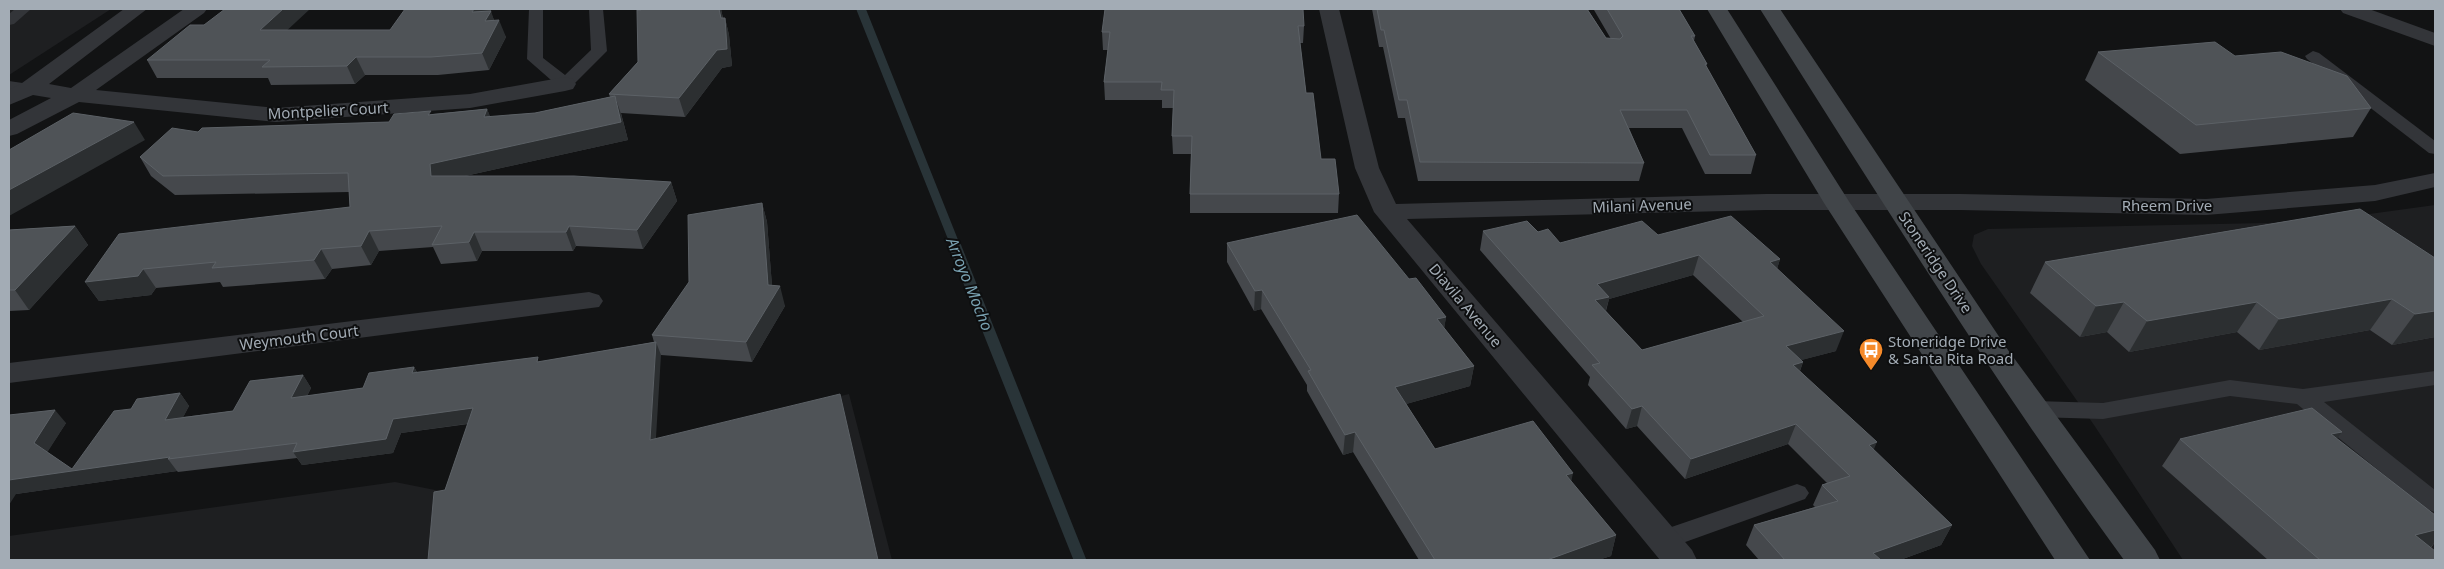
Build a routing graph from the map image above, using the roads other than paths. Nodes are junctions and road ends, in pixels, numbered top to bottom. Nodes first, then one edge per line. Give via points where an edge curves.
1 (24, 9) edge
2 (137, 9) edge
3 (197, 9) edge
4 (536, 9) edge
5 (596, 9) edge
6 (1329, 9) edge
7 (1717, 9) edge
8 (1770, 9) edge
9 (2350, 9) edge
10 (9, 21) edge
11 (2435, 40) edge
12 (2313, 56) dead end
13 (566, 84) junction
14 (20, 87) edge
15 (75, 95) junction
16 (9, 98) edge
17 (9, 129) edge
18 (2435, 149) edge
19 (2435, 180) edge
20 (1896, 202) junction
21 (1838, 203) junction
22 (1387, 212) junction
23 (589, 300) dead end
24 (9, 373) edge
25 (2435, 378) edge
26 (2303, 397) junction
27 (2034, 410) junction
28 (1796, 493) dead end
29 (2435, 503) edge
30 (1672, 550) edge
31 (2073, 560) edge
32 (2143, 560) edge

1 - 10 lane
2 - 14 street
3 - 15 street
4 - 13 lane via 535,59
5 - 13 lane via 599,51
6 - 22 street, Diavila Avenue via 1367,168
7 - 21 main road
8 - 20 main road, Stoneridge Drive
9 - 11 street
12 - 18 lane
13 - 15 street, Montpelier Court via 470,102 276,115
14 - 15 street, Montpelier Court
14 - 16 street
15 - 17 street
19 - 20 street, Rheem Drive via 2375,193 2206,207
20 - 21 street, Milani Avenue
20 - 27 main road, Stoneridge Drive
21 - 22 street, Milani Avenue
21 - 31 main road
22 - 30 street, Diavila Avenue
23 - 24 street, Weymouth Court
25 - 26 lane
26 - 27 lane via 2230,388 2103,411
26 - 29 lane
27 - 32 main road, Stoneridge Drive
28 - 30 lane

